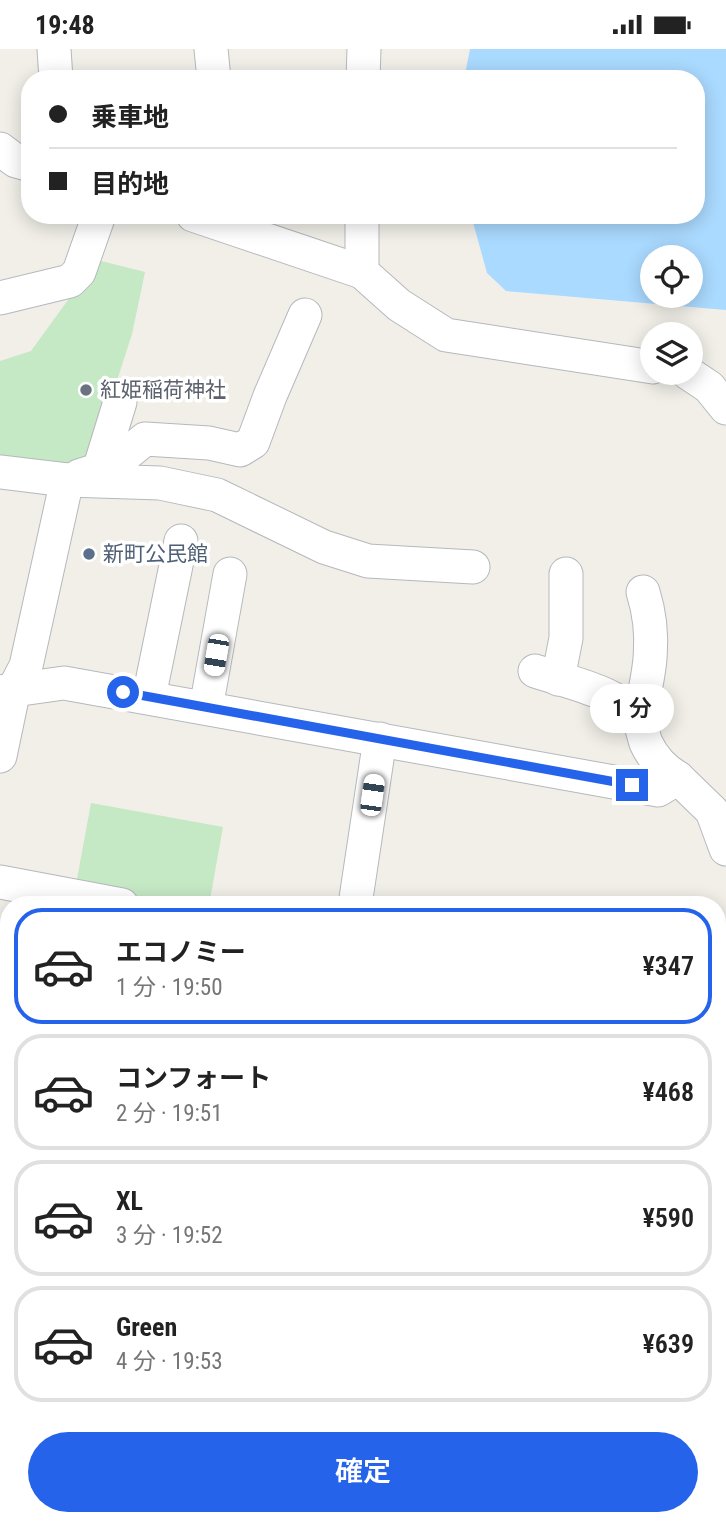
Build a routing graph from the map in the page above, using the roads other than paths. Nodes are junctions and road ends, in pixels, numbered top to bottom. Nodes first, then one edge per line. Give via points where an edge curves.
1 (54, 49) edge
2 (211, 49) edge
3 (364, 49) edge
4 (55, 70) edge
5 (213, 70) edge
6 (363, 70) edge
7 (0, 149) edge
8 (21, 162) edge
9 (96, 224) edge
10 (234, 224) edge
11 (362, 224) edge
12 (362, 272) junction
13 (0, 299) edge
14 (305, 315) dead end
15 (640, 365) edge
16 (703, 383) edge
17 (120, 402) dead end
18 (726, 408) edge
19 (99, 470) junction
20 (0, 472) edge
21 (67, 480) junction
22 (181, 541) dead end
23 (473, 567) dead end
24 (230, 574) dead end
25 (566, 574) dead end
26 (643, 592) dead end
27 (7, 690) edge
28 (149, 697) junction
29 (206, 708) junction
30 (638, 718) junction
31 (380, 739) junction
32 (0, 756) edge
33 (678, 778) junction
34 (726, 849) edge
35 (0, 883) edge
36 (72, 896) edge
37 (356, 896) edge

1 - 4 street
2 - 5 street
3 - 6 street
7 - 8 street
9 - 13 street via 79,272 70,281
10 - 12 street
11 - 12 street
12 - 15 street via 399,305 446,335
14 - 19 street via 253,442 240,450 145,439 113,465
16 - 18 street
17 - 19 street
19 - 21 street
20 - 21 street
21 - 23 street via 160,482 217,495 324,547 368,561
21 - 27 street via 26,666
22 - 28 street
24 - 29 street
25 - 30 street via 566,638 547,675 601,693
26 - 30 street via 653,639
27 - 28 street via 64,684
27 - 32 street
28 - 29 street
29 - 31 street
30 - 33 street via 647,745 664,770
31 - 33 street via 658,790
31 - 37 street
33 - 34 street via 712,811
35 - 36 street

